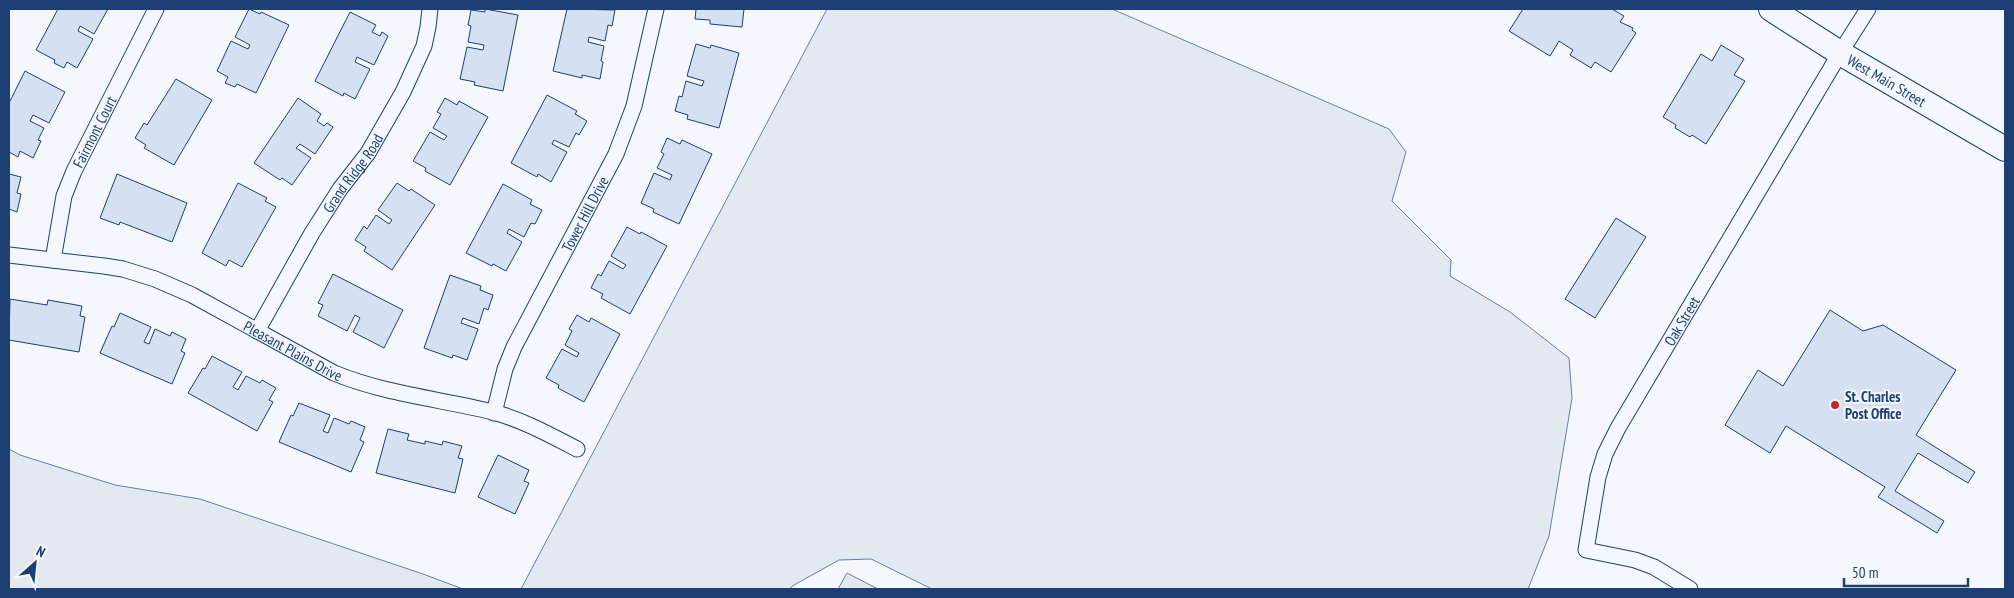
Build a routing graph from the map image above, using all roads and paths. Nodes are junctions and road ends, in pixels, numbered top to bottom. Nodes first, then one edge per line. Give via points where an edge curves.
1 (156, 9) edge
2 (430, 9) edge
3 (656, 9) edge
4 (1771, 9) edge
5 (1868, 9) edge
6 (1840, 53) junction
7 (2005, 149) edge
8 (9, 255) edge
9 (53, 260) junction
10 (257, 331) junction
11 (494, 413) junction
12 (577, 448) dead end
13 (1690, 589) edge

1 - 9 street, Fairmont Court via 74,171 64,196
2 - 10 street, Grand Ridge Road via 424,46 404,92 378,138 309,237
3 - 11 street, Tower Hill Drive via 634,106 616,154 514,347
4 - 6 main road, West Main Street
5 - 6 street, Oak Street
6 - 7 main road, West Main Street
6 - 13 street, Oak Street via 1618,428 1598,477 1586,550 1654,567
8 - 9 street, Pleasant Plains Drive
9 - 10 street, Pleasant Plains Drive via 123,270 155,279 192,295
10 - 11 street, Pleasant Plains Drive via 354,381
11 - 12 street, Pleasant Plains Drive via 542,430

